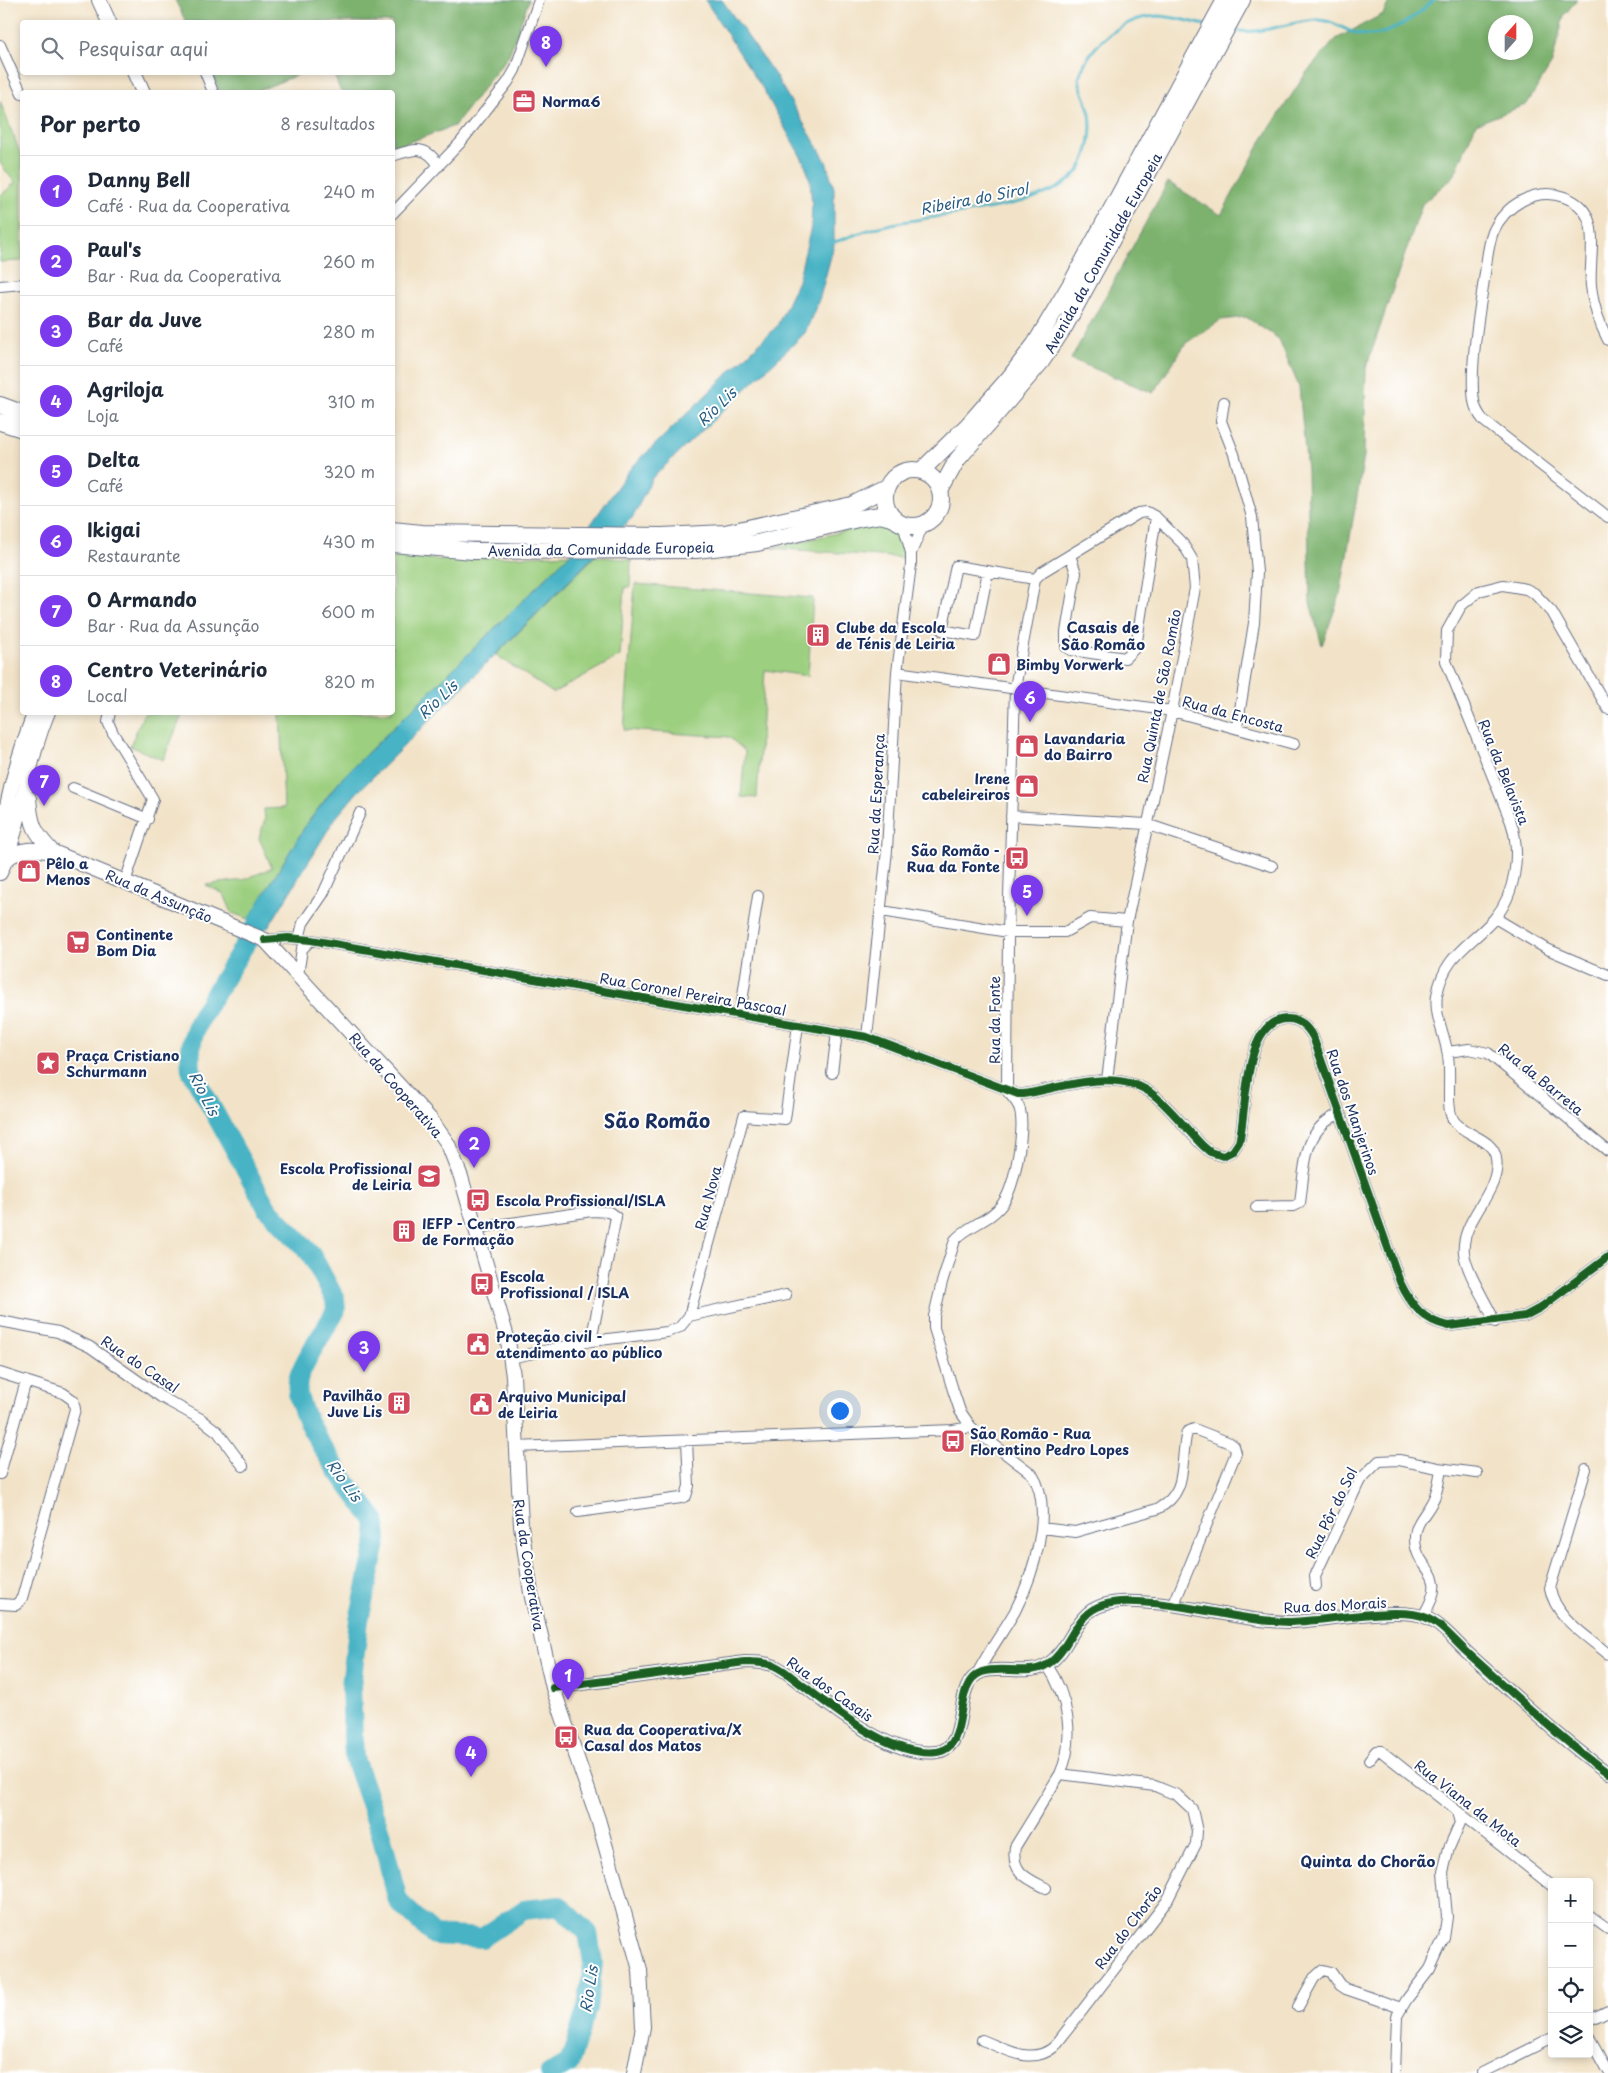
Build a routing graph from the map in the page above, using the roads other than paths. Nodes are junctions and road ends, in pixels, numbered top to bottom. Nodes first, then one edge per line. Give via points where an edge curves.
1 (99, 0) edge
2 (539, 0) edge
3 (1232, 3) edge
4 (108, 20) edge
5 (0, 45) edge
6 (135, 75) edge
7 (206, 75) edge
8 (1187, 86) junction
9 (20, 90) edge
10 (142, 90) edge
11 (212, 90) edge
12 (395, 155) edge
13 (439, 166) junction
14 (395, 211) edge
15 (20, 284) edge
16 (0, 286) edge
17 (1608, 340) edge
18 (1224, 402) dead end
19 (0, 405) edge
20 (20, 413) edge
21 (0, 422) edge
22 (20, 428) edge
23 (921, 471) junction
24 (886, 488) junction
25 (940, 491) junction
26 (1156, 517) junction
27 (1608, 517) edge
28 (899, 521) junction
29 (923, 525) junction
30 (395, 530) edge
31 (530, 543) junction
32 (626, 543) junction
33 (395, 544) edge
34 (911, 553) junction
35 (1070, 554) junction
36 (988, 571) junction
37 (1035, 579) junction
38 (897, 672) junction
39 (1015, 688) junction
40 (1608, 709) edge
41 (1172, 712) junction
42 (34, 715) edge
43 (47, 715) edge
44 (109, 715) edge
45 (1237, 728) junction
46 (1294, 744) dead end
47 (28, 784) junction
48 (73, 788) dead end
49 (10, 799) junction
50 (360, 813) dead end
51 (1011, 816) junction
52 (148, 819) junction
53 (1146, 824) junction
54 (16, 831) junction
55 (36, 849) junction
56 (53, 852) junction
57 (1, 858) edge
58 (1272, 866) dead end
59 (125, 882) junction
60 (758, 896) dead end
61 (882, 911) junction
62 (1495, 918) junction
63 (1127, 921) junction
64 (1008, 932) junction
65 (299, 939) junction
66 (265, 940) junction
67 (311, 940) junction
68 (298, 975) junction
69 (1608, 975) edge
70 (740, 1015) junction
71 (798, 1025) junction
72 (837, 1032) junction
73 (867, 1037) junction
74 (1448, 1052) junction
75 (832, 1073) dead end
76 (1107, 1080) junction
77 (1007, 1091) junction
78 (1340, 1114) junction
79 (1608, 1151) edge
80 (1256, 1207) dead end
81 (476, 1228) junction
82 (1608, 1257) edge
83 (786, 1296) dead end
84 (689, 1316) junction
85 (0, 1321) edge
86 (1495, 1322) junction
87 (591, 1340) junction
88 (510, 1358) junction
89 (0, 1373) edge
90 (26, 1381) junction
91 (971, 1427) junction
92 (687, 1440) junction
93 (515, 1447) junction
94 (243, 1466) dead end
95 (1441, 1468) junction
96 (1586, 1469) dead end
97 (1477, 1473) dead end
98 (0, 1474) edge
99 (578, 1512) dead end
100 (1041, 1528) junction
101 (1316, 1586) dead end
102 (0, 1604) edge
103 (1174, 1604) junction
104 (1423, 1616) junction
105 (1608, 1654) edge
106 (1047, 1665) junction
107 (977, 1674) junction
108 (553, 1688) junction
109 (1369, 1760) dead end
110 (1608, 1773) edge
111 (1060, 1774) junction
112 (1457, 1812) junction
113 (1548, 1883) edge
114 (1046, 1888) dead end
115 (1593, 1918) edge
116 (1608, 1929) edge
117 (1298, 2007) dead end
118 (1401, 2008) junction
119 (1608, 2011) edge
120 (1593, 2018) edge
121 (982, 2040) dead end
122 (1548, 2040) edge
123 (1593, 2045) edge
124 (1608, 2072) edge
125 (634, 2073) edge
126 (1395, 2073) edge
127 (1482, 2073) edge

1 - 4 main road
2 - 13 street via 508,82
3 - 8 main road, Avenida da Comunidade Europeia
5 - 9 street
6 - 10 main road
7 - 11 street
8 - 23 main road, Avenida da Comunidade Europeia via 1035,344 968,425
8 - 25 main road, Avenida da Comunidade Europeia via 1065,326 1041,362 958,460
12 - 13 street via 418,149 427,151
13 - 14 street
15 - 16 street
17 - 27 street via 1598,320 1592,295 1593,230 1587,216 1574,201 1564,197 1539,194 1523,200 1498,224 1490,241 1480,312 1474,403 1484,421
18 - 45 street via 1222,421 1252,517 1257,572 1254,623
19 - 20 main road
21 - 22 main road
23 - 24 main road, Avenida da Comunidade Europeia via 904,471
23 - 25 main road via 930,476
24 - 28 main road via 887,508
24 - 32 main road, Avenida da Comunidade Europeia via 852,505 755,528
25 - 29 main road, Avenida da Comunidade Europeia via 935,514
26 - 35 street via 1147,512 1133,515
26 - 35 street via 1136,648 1125,658 1066,647 1076,573
26 - 41 street, Rua Quinta de São Romão via 1184,544 1192,559 1195,588
28 - 29 main road, Avenida da Comunidade Europeia
28 - 32 main road, Avenida da Comunidade Europeia via 880,515 790,536 696,550
28 - 34 street, Rua da Esperança
29 - 34 street, Rua da Esperança
30 - 31 main road, Avenida da Comunidade Europeia
31 - 32 main road, Avenida da Comunidade Europeia
31 - 33 main road, Avenida da Comunidade Europeia via 473,551
34 - 38 street, Rua da Esperança
35 - 37 street
36 - 36 street via 956,566 942,630 976,636
36 - 37 street
37 - 39 street, Rua da Fonte
38 - 39 street, Rua da Encosta
38 - 61 street, Rua da Esperança
39 - 41 street, Rua da Encosta
39 - 51 street, Rua da Fonte
40 - 62 street, Rua da Belavista via 1552,612 1534,593 1514,586 1489,588 1469,598 1452,619 1446,661 1510,822 1516,845 1514,876
41 - 45 street, Rua da Encosta
41 - 53 street, Rua Quinta de São Romão
42 - 49 main road
43 - 47 main road
44 - 52 street via 112,734 152,793
45 - 46 street, Rua da Encosta
47 - 54 main road
47 - 56 main road, Rua da Assunção via 31,824
48 - 52 street
49 - 54 main road via 11,822
49 - 57 main road
50 - 65 street via 324,894 303,923
51 - 53 street
51 - 64 street, Rua da Fonte
52 - 59 street
53 - 58 street
53 - 63 street, Rua Quinta de São Romão
54 - 55 main road
54 - 57 main road
55 - 56 main road, Rua da Assunção
55 - 57 main road, Rua da Assunção via 18,851
56 - 59 main road, Rua da Assunção
59 - 66 main road, Rua da Assunção
60 - 70 street
61 - 64 street
61 - 73 street, Rua da Esperança
62 - 69 street via 1547,949
62 - 74 street, Rua da Belavista via 1450,960 1442,978 1436,1010
63 - 64 street via 1090,918 1065,932
63 - 76 street, Rua Quinta de São Romão
64 - 77 street, Rua da Fonte
65 - 66 street, Rua Coronel Pereira Pascoal
65 - 67 street, Rua Coronel Pereira Pascoal
66 - 68 main road, Rua da Cooperativa
67 - 68 street via 302,949
67 - 70 street, Rua Coronel Pereira Pascoal
68 - 81 main road, Rua da Cooperativa via 442,1135 461,1177
70 - 71 street, Rua Coronel Pereira Pascoal
71 - 72 street, Rua Coronel Pereira Pascoal
71 - 84 street, Rua Nova via 785,1119 744,1116
72 - 73 street, Rua Coronel Pereira Pascoal
72 - 75 street
73 - 77 street, Rua Coronel Pereira Pascoal
74 - 79 street, Rua da Barreta via 1469,1049 1488,1053
74 - 86 street, Rua da Belavista via 1451,1115 1459,1126 1488,1145 1496,1157 1494,1176 1464,1242 1467,1264
76 - 77 street, Rua Coronel Pereira Pascoal via 1024,1094
76 - 78 street, Rua dos Manjerinos via 1130,1083 1148,1091 1210,1152 1223,1156 1233,1151 1239,1142 1250,1064 1258,1040 1272,1024 1290,1019 1303,1024 1314,1037
77 - 91 street via 1019,1106 1021,1123 1009,1192 996,1212 962,1232 955,1240 934,1316 936,1336 952,1390
78 - 80 street via 1323,1122 1309,1144 1300,1203
78 - 86 street, Rua dos Manjerinos via 1400,1282 1412,1305 1427,1318 1450,1326
81 - 87 street via 592,1211 615,1214 617,1221
81 - 88 main road, Rua da Cooperativa via 505,1327
82 - 86 street, Rua dos Manjerinos via 1533,1313
83 - 84 street
84 - 87 street via 680,1327 667,1332
85 - 94 street, Rua do Casal via 58,1332 90,1347 218,1432
87 - 88 street
88 - 93 main road, Rua da Cooperativa
89 - 90 street
90 - 98 street
90 - 102 street via 63,1394 73,1400 75,1409 25,1589 16,1605
91 - 92 street
91 - 100 street via 1032,1474 1040,1492
92 - 93 street
92 - 99 street via 689,1486 686,1496
93 - 108 main road, Rua da Cooperativa via 533,1602
95 - 97 street, Rua Pôr do Sol
95 - 101 street, Rua Pôr do Sol via 1384,1460 1367,1470 1315,1576
95 - 104 street via 1433,1501 1418,1523 1415,1536 1419,1556 1434,1575 1435,1583 1434,1598
96 - 105 street via 1550,1588 1568,1621
100 - 103 street via 1075,1532 1157,1509 1168,1504 1178,1490 1187,1432 1194,1429 1230,1443 1236,1450 1234,1458
100 - 107 street via 1021,1598
103 - 104 street, Rua dos Morais via 1282,1622 1382,1615
103 - 106 street, Rua dos Morais via 1117,1602 1096,1607 1082,1619
104 - 110 street via 1433,1621
106 - 107 street via 1039,1669 989,1670
106 - 111 street via 1061,1689 1066,1708 1067,1756
107 - 108 street, Rua dos Casais via 966,1691 953,1743 946,1750 933,1752 885,1740 784,1671 765,1663 745,1662
108 - 125 main road, Rua da Cooperativa via 598,1819 640,1970 643,2027
109 - 112 street, Rua Viana da Mota via 1376,1750 1380,1751
111 - 114 street via 1015,1847 1013,1858 1020,1873
111 - 121 street, Rua do Chorão via 1155,1786 1177,1795 1192,1809 1197,1826 1196,1844 1167,1900 1054,2047 1043,2054 1025,2057
112 - 113 street, Rua Viana da Mota
112 - 118 street via 1460,1822 1448,1848 1443,1872 1447,1918 1444,1938 1430,1969
115 - 116 street
117 - 118 street via 1314,1978 1323,1970 1332,1972 1346,1989
118 - 126 street via 1395,2034
119 - 120 street
122 - 127 street
123 - 124 street

